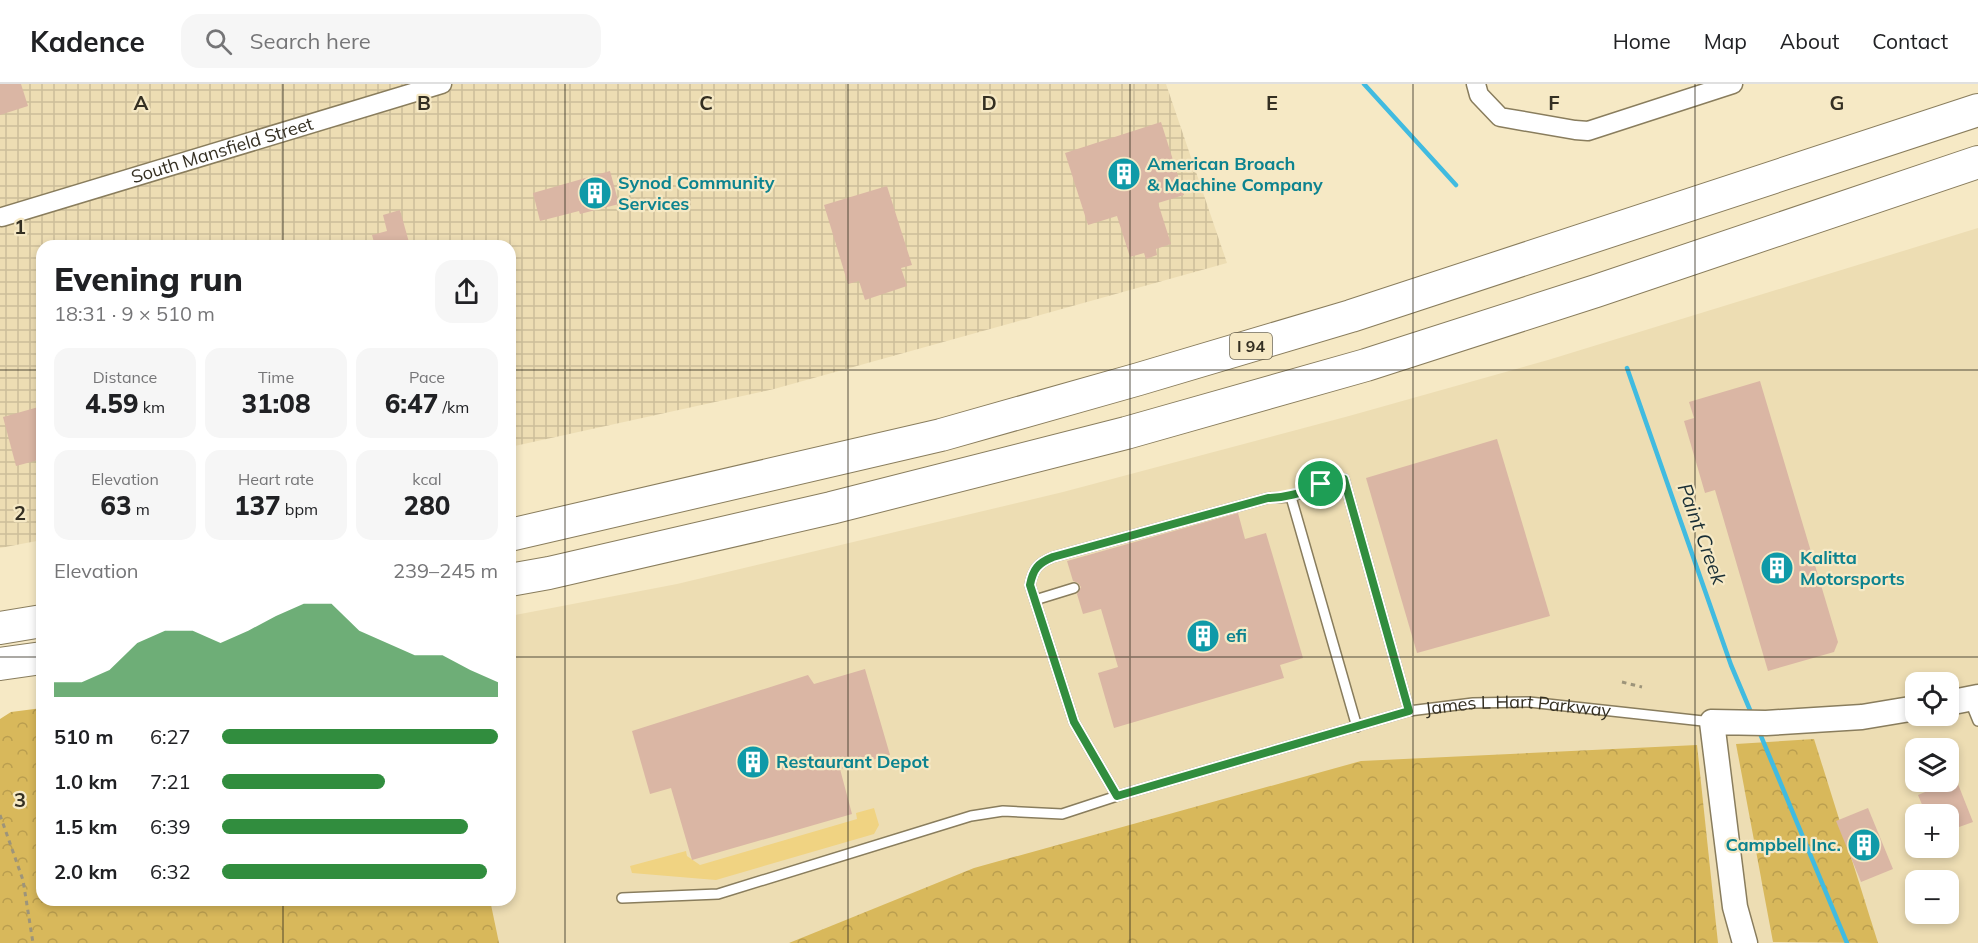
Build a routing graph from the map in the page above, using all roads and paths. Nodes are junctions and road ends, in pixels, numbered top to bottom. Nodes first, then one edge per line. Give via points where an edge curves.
1 (442, 84) edge
2 (1476, 84) edge
3 (1733, 84) edge
4 (1691, 90) edge
5 (1978, 110) edge
6 (1978, 162) edge
7 (2, 217) dead end
8 (1291, 497) junction
9 (516, 534) edge
10 (516, 579) edge
11 (1074, 588) dead end
12 (1035, 600) junction
13 (36, 622) edge
14 (0, 628) edge
15 (36, 659) edge
16 (0, 664) edge
17 (1622, 682) dead end
18 (1642, 687) dead end
19 (1905, 710) edge
20 (1409, 711) junction
21 (1712, 722) junction
22 (1357, 727) junction
23 (1117, 796) junction
24 (0, 815) edge
25 (622, 898) dead end
26 (33, 943) edge
27 (1745, 943) edge

1 - 7 street, South Mansfield Street
2 - 4 street via 1479,95 1500,117 1588,131
3 - 4 street
5 - 9 highway, I 94 via 1351,316 1150,375 941,435
6 - 10 highway via 1366,365 1126,433 831,508
8 - 12 lane via 1268,498 1039,562 1030,585
8 - 20 lane via 1344,479
8 - 22 lane
11 - 12 lane
12 - 23 lane via 1074,722
13 - 14 highway
15 - 16 highway
17 - 18 path
19 - 21 street, James L Hart Parkway via 1862,717
20 - 21 lane, James L Hart Parkway via 1473,703 1529,702
20 - 22 lane, James L Hart Parkway
21 - 27 street via 1735,907
22 - 23 lane, James L Hart Parkway
23 - 25 lane, James L Hart Parkway via 1062,814 1003,811 971,816 718,894
24 - 26 path via 23,880

